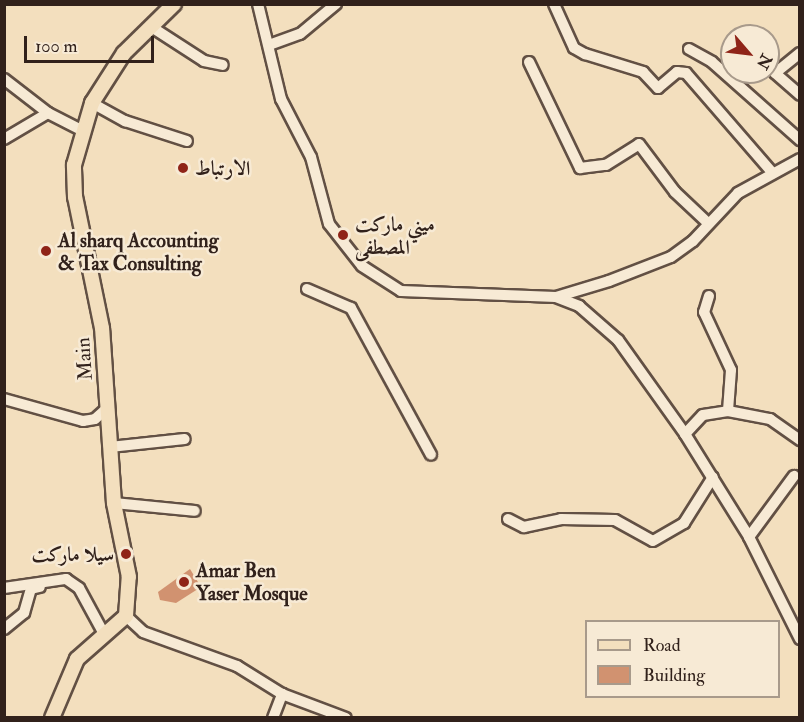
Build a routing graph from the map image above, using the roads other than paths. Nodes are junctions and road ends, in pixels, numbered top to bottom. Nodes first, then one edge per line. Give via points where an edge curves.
1 (174, 4) edge
2 (258, 4) edge
3 (336, 4) edge
4 (554, 4) edge
5 (150, 26) junction
6 (269, 45) junction
7 (689, 49) dead end
8 (800, 53) edge
9 (529, 62) dead end
10 (223, 64) dead end
11 (4, 79) edge
12 (800, 95) edge
13 (92, 103) junction
14 (48, 113) junction
15 (83, 131) junction
16 (4, 140) edge
17 (800, 140) edge
18 (187, 141) dead end
19 (800, 159) edge
20 (771, 171) junction
21 (708, 223) junction
22 (307, 289) dead end
23 (709, 296) dead end
24 (556, 297) junction
25 (4, 399) edge
26 (106, 409) junction
27 (728, 411) junction
28 (685, 434) junction
29 (185, 439) dead end
30 (800, 440) edge
31 (110, 447) junction
32 (431, 455) dead end
33 (794, 476) dead end
34 (713, 477) junction
35 (114, 502) junction
36 (195, 511) dead end
37 (508, 519) dead end
38 (749, 537) junction
39 (66, 579) junction
40 (4, 588) edge
41 (126, 616) junction
42 (4, 629) edge
43 (104, 634) junction
44 (800, 639) edge
45 (282, 694) junction
46 (52, 717) edge
47 (273, 717) edge
48 (346, 717) edge

1 - 5 main road, Main
2 - 6 street
3 - 6 street via 300,34
4 - 20 street via 574,48 585,54 643,72 658,88 677,72 686,73
5 - 10 street via 204,61
5 - 13 main road, Main via 123,53
6 - 24 street via 281,99 311,157 329,224 363,266 416,295
7 - 17 street via 712,62
8 - 12 street via 775,73
9 - 21 street via 580,168 606,165 639,144 675,192
11 - 14 street
13 - 15 main road, Main
13 - 18 street via 125,121
14 - 15 street
14 - 16 street
15 - 26 main road, Main via 74,165 75,197 102,328
19 - 20 street
20 - 21 street
21 - 24 street via 671,257
22 - 32 street via 351,308
23 - 27 street via 704,312 731,370
24 - 28 street via 579,306 618,340
25 - 26 street via 72,420 95,419
26 - 31 main road, Main
27 - 28 street via 703,415
27 - 30 street via 770,419
28 - 34 street
29 - 31 street
31 - 35 main road, Main
33 - 38 street
34 - 37 street via 684,523 653,541 615,520 561,519 524,527
34 - 38 street
35 - 36 street
35 - 41 main road, Main via 129,577
38 - 44 street
39 - 40 street
39 - 42 street via 31,589 24,613
39 - 43 street via 79,588
41 - 43 main road
41 - 45 street via 143,632 237,666
43 - 46 main road via 77,659
45 - 47 street
45 - 48 street

